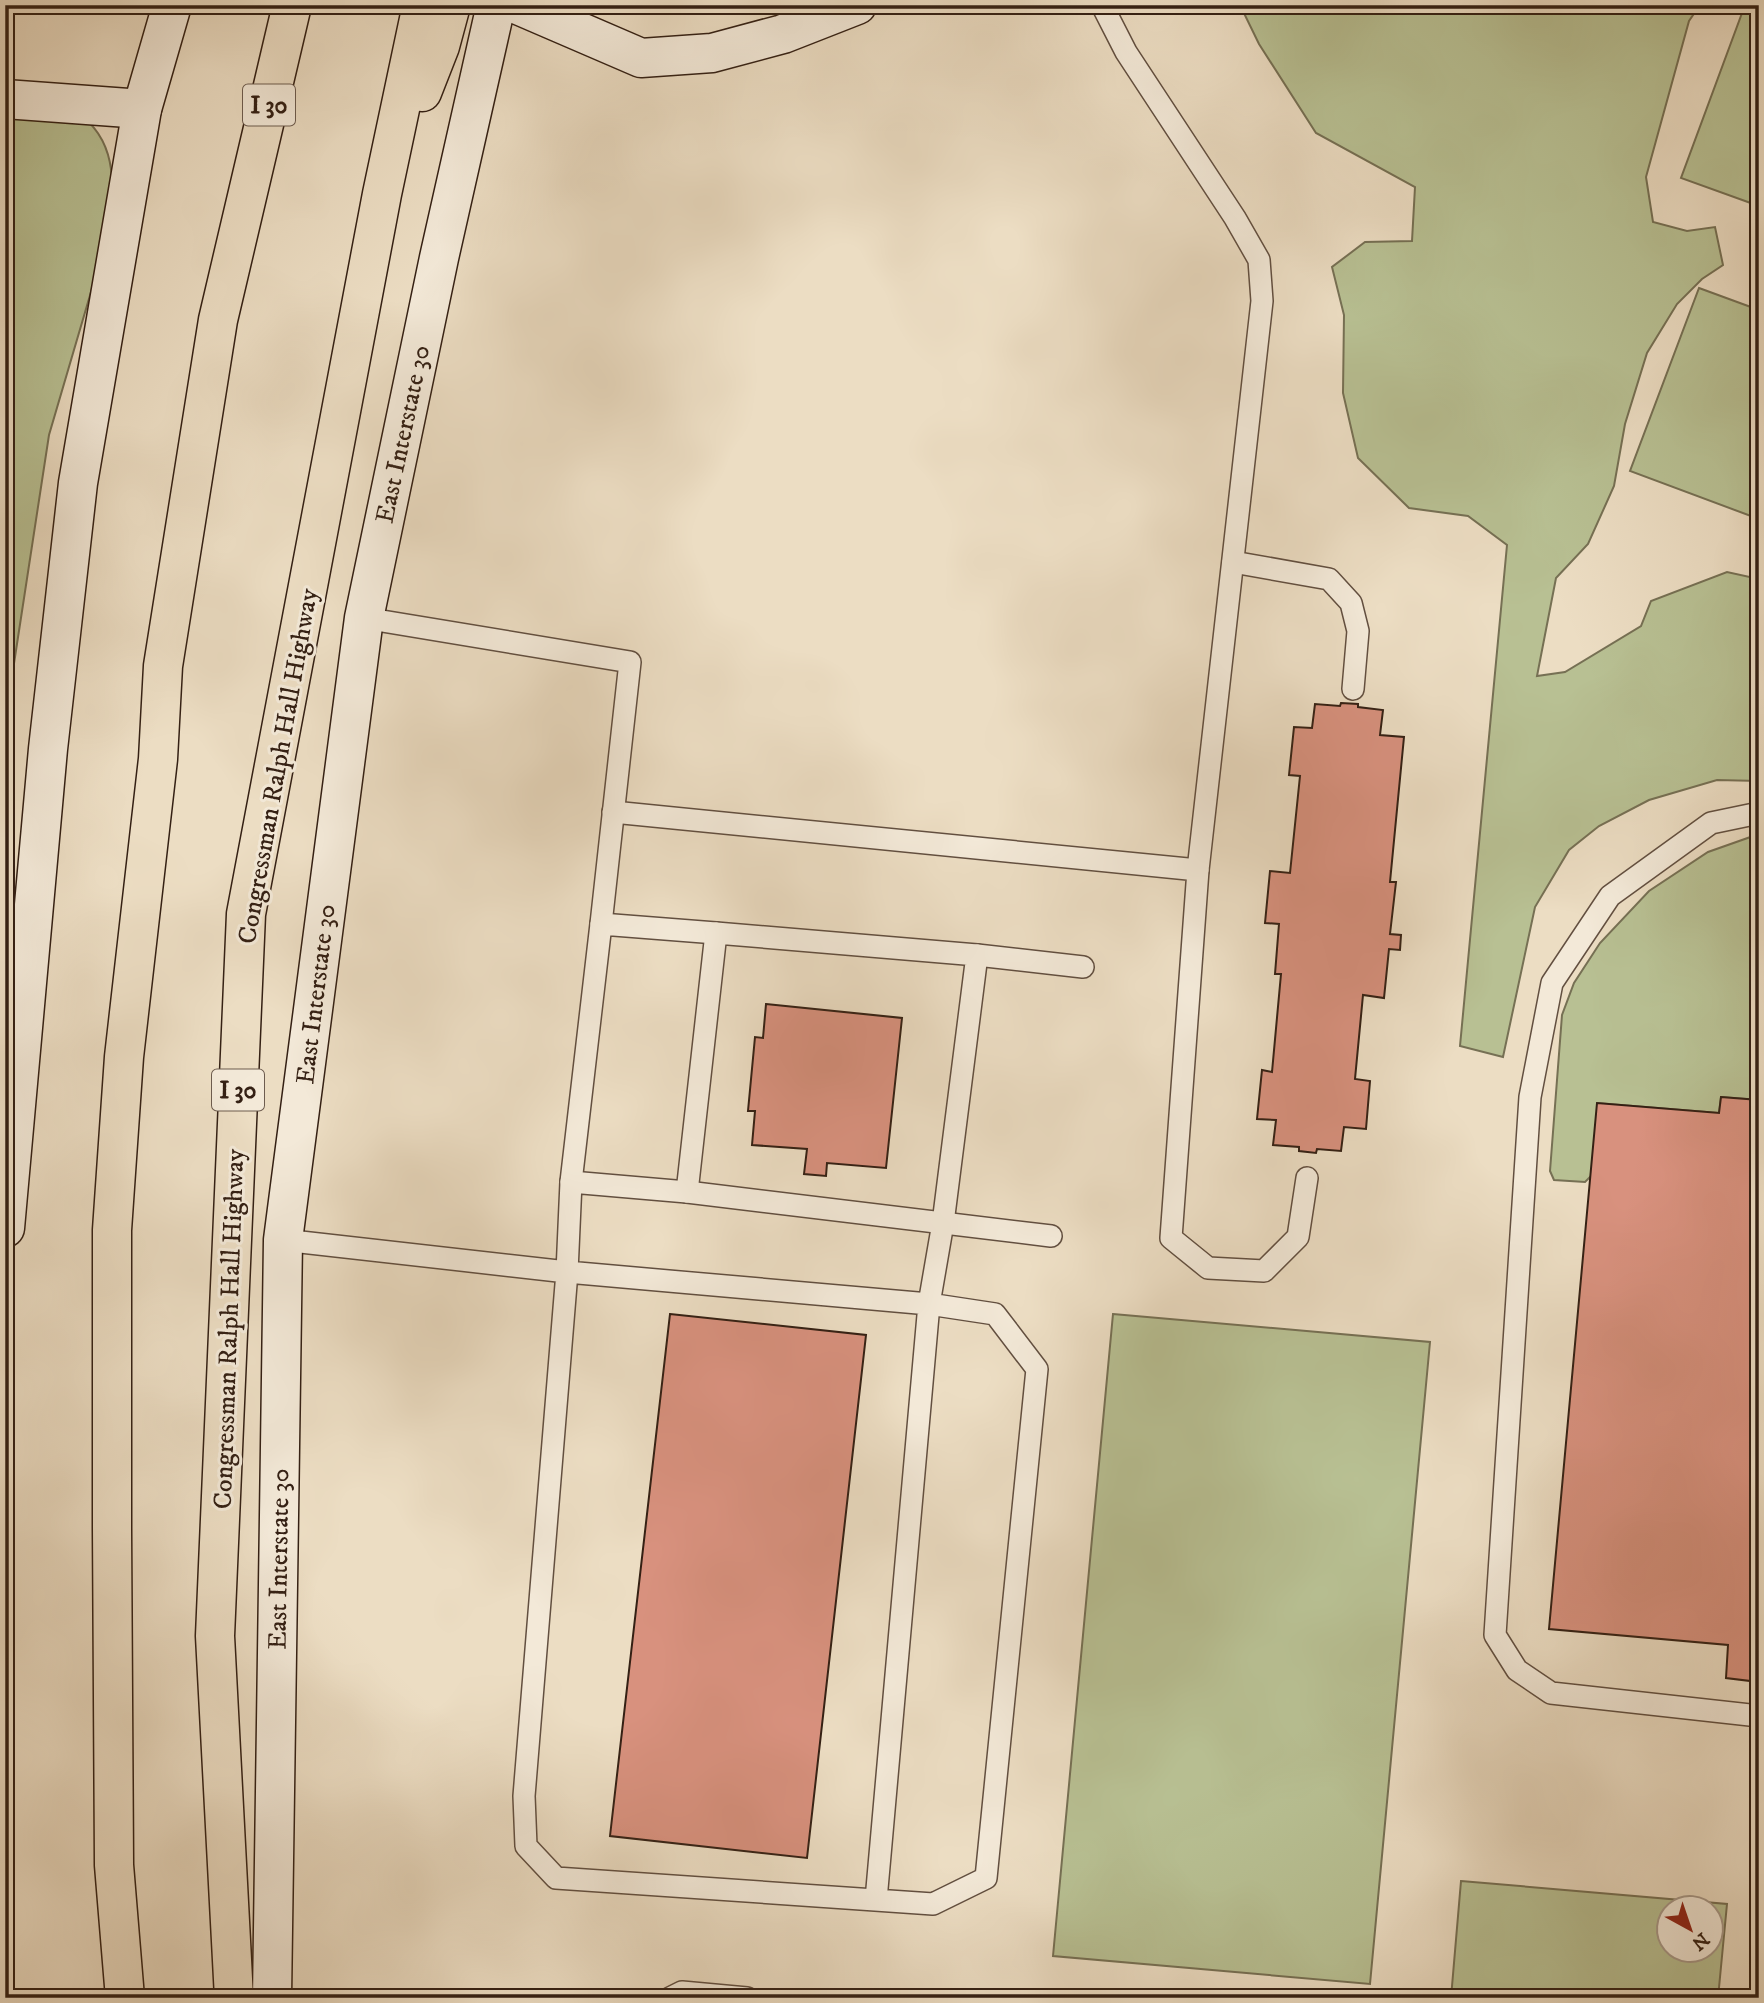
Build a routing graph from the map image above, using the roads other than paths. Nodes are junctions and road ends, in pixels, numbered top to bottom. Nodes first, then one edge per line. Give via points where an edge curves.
1 (172, 5) edge
2 (292, 5) edge
3 (422, 5) edge
4 (451, 5) edge
5 (496, 5) edge
6 (518, 5) edge
7 (857, 5) edge
8 (1102, 5) edge
9 (5, 99) edge
10 (142, 109) junction
11 (382, 194) junction
12 (1233, 562) junction
13 (364, 618) junction
14 (1353, 689) dead end
15 (613, 812) junction
16 (1759, 813) edge
17 (1198, 870) junction
18 (601, 924) junction
19 (716, 933) junction
20 (977, 955) junction
21 (1083, 967) dead end
22 (1307, 1178) dead end
23 (571, 1182) junction
24 (687, 1192) junction
25 (943, 1223) junction
26 (5, 1228) edge
27 (1051, 1236) dead end
28 (283, 1240) junction
29 (567, 1272) junction
30 (929, 1304) junction
31 (1759, 1716) edge
32 (876, 1900) junction
33 (125, 1998) edge
34 (234, 1998) edge
35 (272, 1998) edge
36 (670, 1998) edge
37 (747, 1998) edge

1 - 10 main road
2 - 33 highway, I 30 via 218,320 163,666 158,759 124,1057 112,1230 111,1528 114,1865
3 - 11 highway, Congressman Ralph Hall Highway / I 30
4 - 11 highway via 440,46
5 - 13 main road, East Interstate 30
6 - 7 main road via 641,58 712,52 783,34
8 - 12 lane via 1126,52 1259,260 1262,301
9 - 10 main road
10 - 26 main road via 78,482 48,749
11 - 34 highway, Congressman Ralph Hall Highway / I 30 via 246,915 215,1636
12 - 14 lane via 1329,579 1352,603 1358,631
12 - 17 lane
13 - 15 lane via 629,662
13 - 28 main road, East Interstate 30
15 - 17 lane
15 - 18 lane
16 - 31 lane via 1711,823 1611,896 1552,983 1530,1097 1495,1635 1517,1670 1551,1693
17 - 22 lane via 1171,1238 1208,1268 1264,1271 1298,1237
18 - 19 lane
18 - 23 lane
19 - 20 lane
19 - 24 lane
20 - 21 lane
20 - 25 lane
23 - 24 lane
23 - 29 lane
24 - 25 lane
25 - 27 lane
25 - 30 lane
28 - 29 lane
28 - 35 main road, East Interstate 30
29 - 30 lane
29 - 32 lane via 524,1796 526,1846 556,1878
30 - 32 lane
30 - 32 lane via 995,1314 1037,1369 986,1878 933,1904
36 - 37 lane via 682,1992

